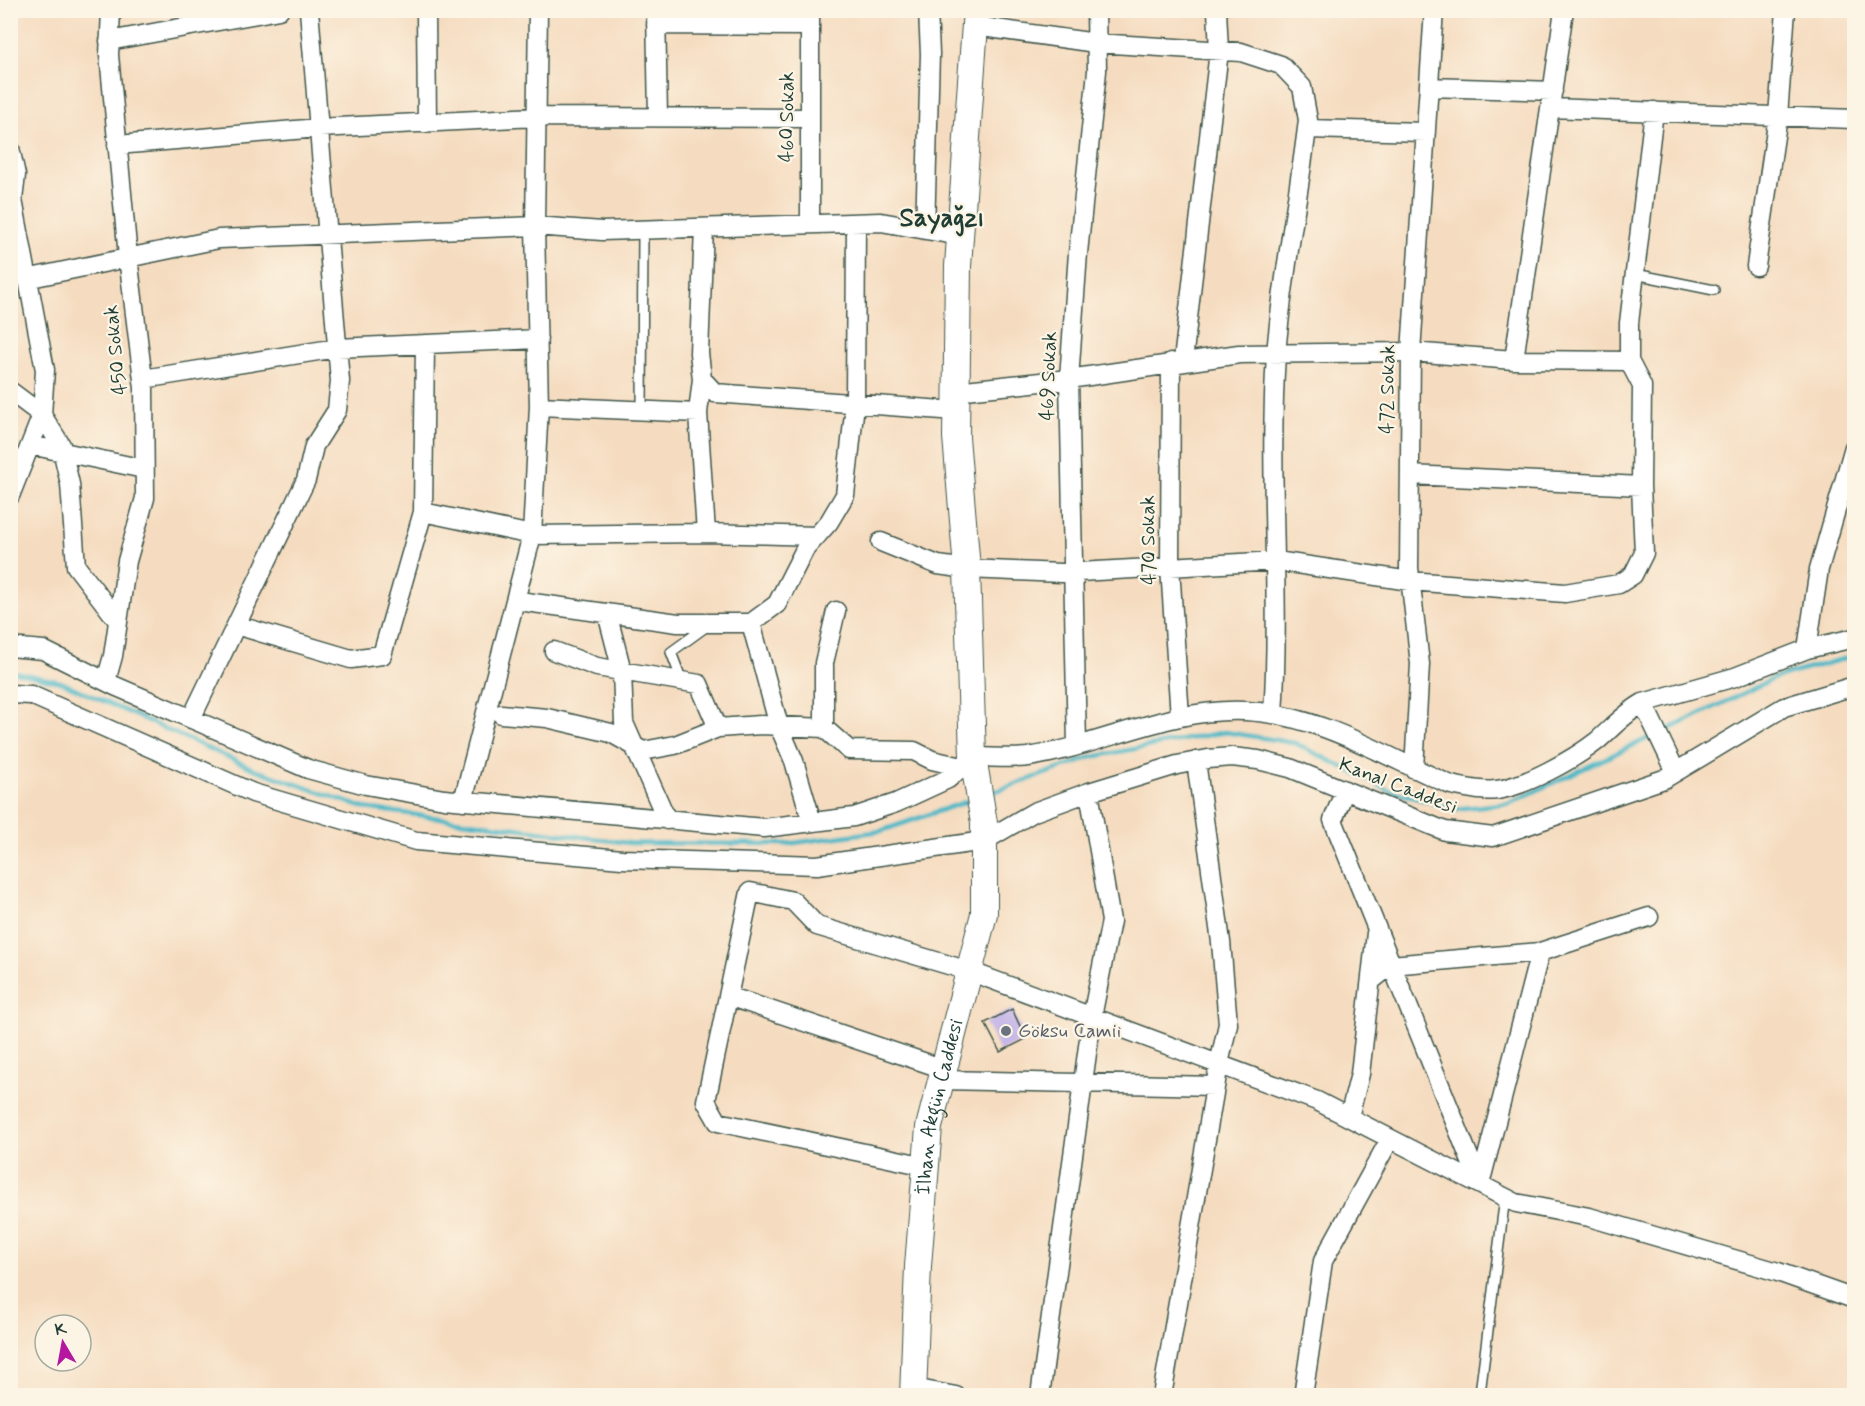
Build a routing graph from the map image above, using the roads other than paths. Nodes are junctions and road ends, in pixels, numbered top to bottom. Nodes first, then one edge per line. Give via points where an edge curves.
1 (111, 10) edge
2 (279, 10) edge
3 (309, 10) edge
4 (426, 10) edge
5 (538, 10) edge
6 (928, 10) edge
7 (1096, 10) edge
8 (1217, 10) edge
9 (1434, 10) edge
10 (1564, 10) edge
11 (1786, 10) edge
12 (656, 18) edge
13 (810, 18) edge
14 (975, 18) edge
15 (109, 41) junction
16 (1096, 43) junction
17 (1219, 51) junction
18 (1429, 87) junction
19 (1551, 99) junction
20 (1654, 111) junction
21 (1778, 116) junction
22 (537, 117) junction
23 (658, 117) junction
24 (810, 118) junction
25 (1854, 119) edge
26 (427, 123) junction
27 (319, 128) junction
28 (1307, 129) junction
29 (1426, 132) junction
30 (117, 145) junction
31 (10, 148) edge
32 (11, 201) edge
33 (856, 223) junction
34 (810, 224) junction
35 (535, 226) junction
36 (704, 228) junction
37 (643, 230) junction
38 (925, 230) junction
39 (327, 234) junction
40 (960, 236) junction
41 (128, 257) junction
42 (1756, 266) dead end
43 (1635, 274) junction
44 (26, 279) junction
45 (1714, 290) dead end
46 (538, 339) junction
47 (425, 344) junction
48 (337, 348) junction
49 (1411, 352) junction
50 (1276, 354) junction
51 (1514, 360) junction
52 (1629, 361) junction
53 (1177, 362) junction
54 (1069, 378) junction
55 (143, 379) junction
56 (702, 379) junction
57 (10, 391) edge
58 (956, 401) junction
59 (855, 404) junction
60 (539, 406) junction
61 (642, 411) junction
62 (698, 414) junction
63 (42, 415) junction
64 (30, 445) junction
65 (1854, 447) edge
66 (63, 452) junction
67 (144, 469) junction
68 (1410, 475) junction
69 (1641, 486) junction
70 (10, 496) edge
71 (423, 512) junction
72 (706, 533) junction
73 (532, 535) junction
74 (817, 536) junction
75 (881, 542) dead end
76 (1276, 561) junction
77 (1170, 567) junction
78 (967, 568) junction
79 (1071, 572) junction
80 (1410, 581) junction
81 (525, 602) dead end
82 (836, 611) dead end
83 (607, 613) junction
84 (118, 621) junction
85 (711, 623) junction
86 (751, 623) junction
87 (236, 625) junction
88 (1854, 638) edge
89 (10, 647) edge
90 (1807, 649) junction
91 (554, 651) dead end
92 (622, 671) junction
93 (106, 681) junction
94 (682, 681) junction
95 (1854, 686) edge
96 (10, 694) edge
97 (1647, 711) junction
98 (501, 714) dead end
99 (1273, 714) junction
100 (1180, 717) junction
101 (192, 718) junction
102 (779, 726) junction
103 (718, 728) junction
104 (824, 728) junction
105 (633, 745) junction
106 (1077, 745) junction
107 (1196, 761) junction
108 (1672, 764) junction
109 (970, 765) junction
110 (1414, 769) junction
111 (1345, 790) junction
112 (1089, 792) junction
113 (463, 801) junction
114 (667, 820) junction
115 (812, 822) junction
116 (984, 832) junction
117 (1649, 917) dead end
118 (1377, 928) junction
119 (1540, 952) junction
120 (1391, 965) junction
121 (969, 971) junction
122 (1371, 981) junction
123 (728, 996) junction
124 (1092, 1017) junction
125 (1219, 1064) junction
126 (942, 1075) junction
127 (1083, 1083) junction
128 (1215, 1086) junction
129 (1349, 1117) junction
130 (1390, 1138) junction
131 (926, 1166) junction
132 (1480, 1184) junction
133 (1505, 1197) junction
134 (1854, 1299) edge
135 (913, 1392) edge
136 (1480, 1393) dead end
137 (956, 1395) edge
138 (1040, 1395) edge
139 (1162, 1395) edge
140 (1303, 1395) edge

1 - 15 street, 450 Sokak
2 - 15 street
3 - 27 street
4 - 26 street
5 - 22 street
6 - 38 street
7 - 16 street, 469 Sokak
8 - 17 street, 470 Sokak
9 - 18 street, 472 Sokak
10 - 19 street
11 - 21 street
12 - 13 street
12 - 23 street
13 - 24 street, 460 Sokak
14 - 16 street
14 - 40 main road, İlhan Akgün Caddesi
15 - 30 street, 450 Sokak
16 - 17 street
16 - 54 street, 469 Sokak via 1097,71
17 - 28 street via 1241,52 1281,65 1302,87
17 - 53 street, 470 Sokak
18 - 19 street
18 - 29 street, 472 Sokak
19 - 20 street
19 - 51 street
20 - 21 street
20 - 43 street
21 - 25 street
21 - 42 street
22 - 23 street
22 - 26 street
22 - 35 street
23 - 24 street
24 - 34 street, 460 Sokak
26 - 27 street
27 - 30 street
27 - 39 street
28 - 29 street
28 - 50 street
29 - 49 street, 472 Sokak
30 - 41 street, 450 Sokak
31 - 32 street via 16,175
32 - 44 street
33 - 34 street
33 - 38 street via 881,222
33 - 59 street
34 - 36 street
35 - 37 street
35 - 39 street
35 - 46 street
36 - 37 street
36 - 56 street via 699,353
37 - 61 lane
38 - 40 street
39 - 41 street via 219,238
39 - 48 street
40 - 58 main road, İlhan Akgün Caddesi
41 - 44 street
41 - 55 street, 450 Sokak
43 - 45 lane
43 - 52 street
44 - 63 street via 45,370
46 - 47 street
46 - 60 street
47 - 48 street
47 - 71 street
48 - 55 street
48 - 87 street via 337,410 314,446 306,480
49 - 50 street
49 - 51 street
49 - 68 street, 472 Sokak
50 - 53 street
50 - 76 street
51 - 52 street
52 - 69 street via 1642,386
53 - 54 street
53 - 77 street, 470 Sokak
54 - 58 street
54 - 79 street, 469 Sokak
55 - 67 street, 450 Sokak
56 - 59 street via 715,393
56 - 62 street
57 - 63 street
58 - 59 street
58 - 78 main road, İlhan Akgün Caddesi
59 - 74 street via 845,495
60 - 61 street
60 - 73 street
61 - 62 street
62 - 72 street
63 - 64 street
63 - 66 street
64 - 66 street
64 - 70 street
65 - 90 street via 1819,568
66 - 67 street
66 - 84 street via 70,484 76,566
67 - 84 street, 450 Sokak via 145,498 127,561
68 - 69 street
68 - 80 street, 472 Sokak
69 - 80 street via 1644,553 1633,575 1619,584 1565,593
71 - 73 street
71 - 87 street via 382,655 351,659
72 - 73 street
72 - 74 street
73 - 113 street
74 - 86 street via 805,549 777,604
75 - 78 street via 938,565
76 - 77 street
76 - 80 street
76 - 99 street
77 - 79 street
77 - 100 street, 470 Sokak
78 - 79 street
78 - 109 main road, İlhan Akgün Caddesi
79 - 106 street, 469 Sokak
80 - 110 street, 472 Sokak via 1420,664
81 - 83 street
82 - 104 street via 824,663
83 - 85 street via 678,623
83 - 92 street
84 - 93 street, 450 Sokak
85 - 86 street
85 - 94 lane via 671,652
86 - 102 street
87 - 101 street
88 - 90 street
89 - 93 street via 43,650
90 - 97 street
91 - 92 street via 597,667
92 - 94 street
92 - 105 street via 624,723
93 - 101 street
94 - 103 street via 699,684
95 - 108 street, Kanal Caddesi via 1784,707
96 - 116 street via 31,695 253,793 416,841 622,859 818,865
97 - 108 street
97 - 110 street via 1630,711 1594,743 1563,762 1497,790 1451,785
98 - 105 street via 547,718 611,733
99 - 100 street via 1214,711
99 - 110 street via 1336,734
100 - 106 street
101 - 113 street via 308,770 366,785
102 - 103 street
102 - 104 street
102 - 115 street
103 - 105 street via 675,745 643,751
104 - 109 street via 849,750 914,751 932,760
105 - 114 street
106 - 109 street
107 - 111 street, Kanal Caddesi via 1232,757 1258,760
107 - 112 street, Kanal Caddesi
107 - 125 street via 1228,1024
108 - 111 street, Kanal Caddesi via 1645,786 1493,837 1445,831
109 - 115 street via 896,803 854,817
109 - 116 main road, İlhan Akgün Caddesi
111 - 118 street via 1333,820
112 - 116 street, Kanal Caddesi
112 - 124 street via 1111,921
113 - 114 street
114 - 115 street via 764,828
116 - 121 main road, İlhan Akgün Caddesi via 984,914
117 - 119 street
118 - 120 street
118 - 122 street
119 - 120 street
119 - 132 street
120 - 122 street
120 - 132 street
121 - 123 street via 817,926 793,901 750,892
121 - 124 street
121 - 126 main road, İlhan Akgün Caddesi
122 - 129 street via 1360,1074
123 - 126 street
123 - 131 street via 706,1101 718,1122
124 - 125 street
124 - 127 street
125 - 128 street
125 - 129 street
126 - 127 street
126 - 131 main road, İlhan Akgün Caddesi via 929,1128
127 - 128 street
127 - 138 street
128 - 139 street
129 - 130 street
130 - 132 street
130 - 140 street via 1323,1261
131 - 135 main road, İlhan Akgün Caddesi
132 - 133 street
133 - 134 street via 1778,1272
133 - 136 lane
135 - 137 street

